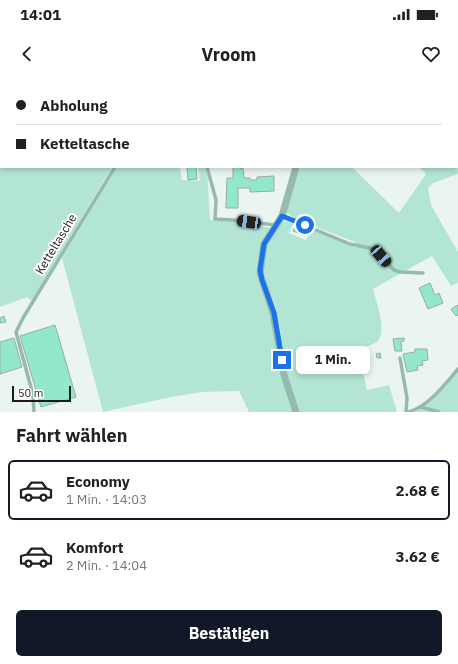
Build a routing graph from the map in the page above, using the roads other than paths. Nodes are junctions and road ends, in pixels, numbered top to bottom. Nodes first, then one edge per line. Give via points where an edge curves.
1 (114, 168) edge
2 (208, 168) edge
3 (296, 168) edge
4 (282, 216) junction
5 (276, 225) junction
6 (423, 273) dead end
7 (400, 358) dead end
8 (458, 369) edge
9 (421, 407) junction
10 (34, 412) edge
11 (296, 412) edge
12 (406, 412) edge
13 (409, 412) edge
14 (439, 412) edge

1 - 10 lane, Ketteltasche via 16,332 33,395
2 - 5 lane via 216,200 215,219
3 - 4 street
4 - 5 street
4 - 6 lane via 350,244 370,248 394,270
5 - 11 street via 264,244 260,273 274,313 284,375
7 - 12 lane via 407,398
8 - 9 lane
9 - 13 lane
9 - 14 lane

